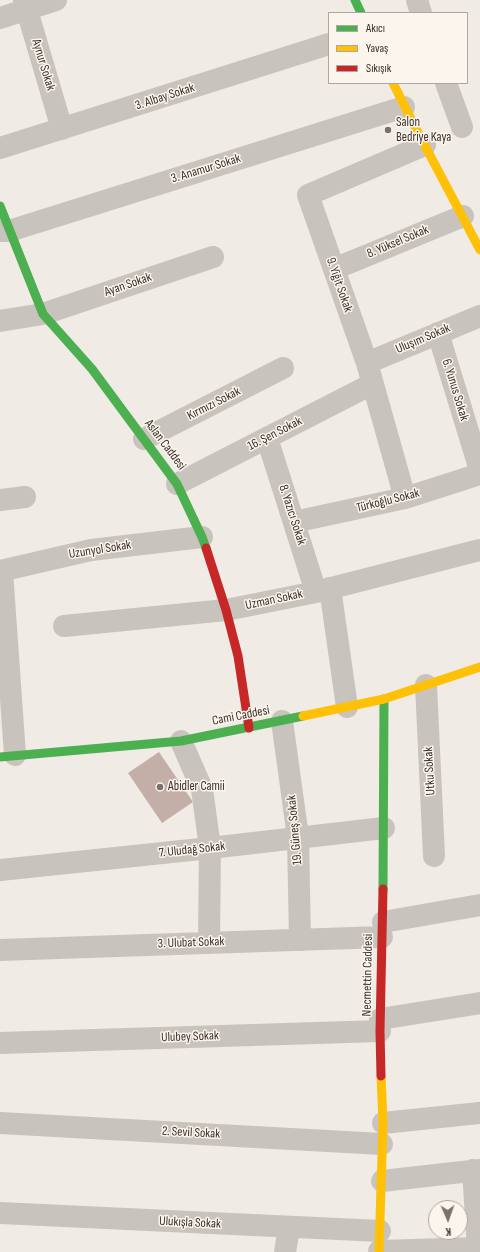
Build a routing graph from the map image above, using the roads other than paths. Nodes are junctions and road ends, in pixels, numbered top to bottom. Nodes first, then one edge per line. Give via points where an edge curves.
1 (56, 0) edge
2 (355, 0) edge
3 (417, 0) edge
4 (25, 4) edge
5 (361, 12) edge
6 (421, 12) edge
7 (0, 18) edge
8 (328, 44) edge
9 (393, 84) edge
10 (446, 84) edge
11 (404, 107) junction
12 (462, 127) dead end
13 (62, 129) junction
14 (424, 145) junction
15 (0, 148) edge
16 (0, 206) edge
17 (463, 216) junction
18 (4, 231) edge
19 (480, 250) edge
20 (213, 257) dead end
21 (334, 270) junction
22 (43, 314) junction
23 (480, 316) edge
24 (0, 321) edge
25 (438, 333) junction
26 (366, 363) junction
27 (283, 368) dead end
28 (372, 384) junction
29 (267, 438) junction
30 (144, 439) junction
31 (480, 470) edge
32 (480, 474) edge
33 (177, 484) junction
34 (26, 497) dead end
35 (405, 498) junction
36 (0, 500) edge
37 (294, 522) junction
38 (202, 537) junction
39 (480, 550) edge
40 (1, 571) edge
41 (323, 590) junction
42 (226, 610) junction
43 (64, 626) dead end
44 (480, 667) edge
45 (426, 685) junction
46 (384, 699) junction
47 (347, 706) junction
48 (282, 721) junction
49 (250, 728) junction
50 (181, 741) junction
51 (7, 756) edge
52 (384, 828) junction
53 (298, 838) junction
54 (210, 848) junction
55 (434, 856) dead end
56 (0, 870) edge
57 (480, 905) edge
58 (382, 929) junction
59 (300, 940) junction
60 (209, 943) junction
61 (0, 950) edge
62 (480, 1003) edge
63 (380, 1025) junction
64 (0, 1044) edge
65 (480, 1113) edge
66 (0, 1123) edge
67 (382, 1133) junction
68 (477, 1170) edge
69 (382, 1181) junction
70 (0, 1213) edge
71 (289, 1228) junction
72 (380, 1245) edge
73 (479, 1248) edge
74 (285, 1252) edge

1 - 4 street
2 - 5 main road
3 - 6 street
4 - 7 street
4 - 13 street, Aynur Sokak
8 - 13 street, 3. Albay Sokak
9 - 11 main road
10 - 12 street
11 - 14 main road
11 - 18 street, 3. Anamur Sokak
13 - 15 street, 3. Albay Sokak
14 - 17 main road
14 - 21 street, 9. Yiğit Sokak via 308,195
16 - 18 main road, Aslan Caddesi
17 - 19 main road
17 - 21 street, 8. Yüksel Sokak
18 - 22 main road, Aslan Caddesi
20 - 22 street, Ayan Sokak
21 - 26 street, 9. Yiğit Sokak
22 - 24 street, Ayan Sokak
22 - 30 main road, Aslan Caddesi via 92,369
23 - 25 street, Uluşım Sokak
25 - 26 street, Uluşım Sokak
25 - 31 street, 6. Yunus Sokak
26 - 28 street, 9. Yiğit Sokak
27 - 30 street, Kırmızı Sokak
28 - 29 street, 16. Şen Sokak
28 - 35 street, 9. Yiğit Sokak
29 - 33 street, 16. Şen Sokak
29 - 37 street, 8. Yazıcı Sokak
30 - 33 main road, Aslan Caddesi
32 - 35 street, Türkoğlu Sokak
33 - 38 main road, Aslan Caddesi
34 - 36 street
35 - 37 street, Türkoğlu Sokak
37 - 41 street, 8. Yazıcı Sokak
38 - 40 street, Uzunyol Sokak via 91,550
38 - 42 main road, Aslan Caddesi
39 - 41 street, Uzman Sokak
40 - 51 street
41 - 42 street, Uzman Sokak
41 - 47 street, 8. Yazıcı Sokak
42 - 43 street, Uzman Sokak
42 - 49 main road, Aslan Caddesi via 238,656
44 - 45 main road, Cami Caddesi
45 - 46 main road, Cami Caddesi
45 - 55 street, Utku Sokak
46 - 47 main road, Cami Caddesi
46 - 52 main road, Necmettin Caddesi
47 - 48 main road, Cami Caddesi
48 - 49 main road, Cami Caddesi
48 - 53 street, 19. Güneş Sokak
49 - 50 main road, Cami Caddesi
50 - 51 main road, Cami Caddesi
50 - 54 street via 202,789
52 - 53 street, 7. Uludağ Sokak
52 - 58 main road, Necmettin Caddesi
53 - 54 street, 7. Uludağ Sokak
53 - 59 street, 19. Güneş Sokak
54 - 56 street, 7. Uludağ Sokak
54 - 60 street
57 - 58 street, 3. Ulubat Sokak
58 - 59 street, 3. Ulubat Sokak
58 - 63 main road, Necmettin Caddesi
59 - 60 street, 3. Ulubat Sokak
60 - 61 street, 3. Ulubat Sokak
62 - 63 street, Ulubey Sokak
63 - 64 street, Ulubey Sokak
63 - 67 main road, Necmettin Caddesi
65 - 67 street, 2. Sevil Sokak
66 - 67 street, 2. Sevil Sokak
67 - 69 main road, Necmettin Caddesi
68 - 69 street
68 - 73 street
69 - 72 main road, Necmettin Caddesi
70 - 71 street, Ulukışla Sokak
71 - 72 street, Ulukışla Sokak
71 - 74 street
72 - 73 street, Ulukışla Sokak

